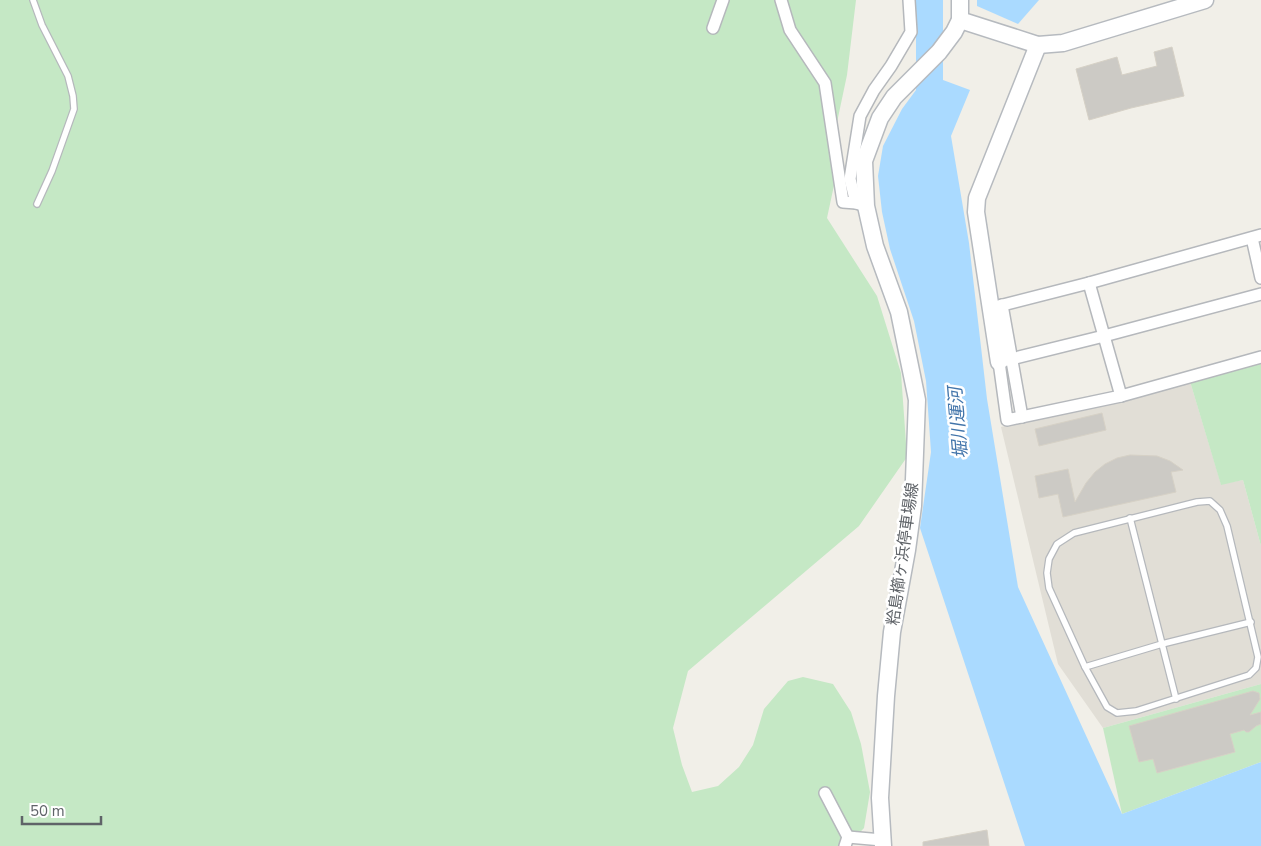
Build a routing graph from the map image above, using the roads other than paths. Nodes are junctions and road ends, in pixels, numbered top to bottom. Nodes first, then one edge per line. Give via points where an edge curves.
1 (34, 0) edge
2 (722, 0) edge
3 (781, 0) edge
4 (909, 0) edge
5 (960, 0) edge
6 (1205, 0) edge
7 (957, 26) junction
8 (713, 28) dead end
9 (1038, 45) junction
10 (37, 204) dead end
11 (861, 205) junction
12 (1256, 236) edge
13 (1261, 278) edge
14 (1089, 283) junction
15 (1261, 294) edge
16 (997, 306) junction
17 (1104, 336) junction
18 (1261, 358) edge
19 (1006, 361) junction
20 (1121, 396) junction
21 (1130, 518) junction
22 (1250, 622) junction
23 (1162, 644) junction
24 (1085, 667) junction
25 (1176, 699) junction
26 (825, 793) dead end
27 (847, 842) edge
28 (882, 843) edge

1 - 10 lane via 74,96 74,109
2 - 8 street
3 - 11 street via 790,30 825,84 843,202
4 - 11 street via 911,32 860,116 850,179
5 - 7 main road
6 - 9 main road via 1063,43
7 - 9 main road
7 - 11 main road, 粭島櫛ヶ浜停車場線 via 939,52 894,97 880,118 864,162
9 - 16 main road via 977,198 976,212
11 - 28 main road, 粭島櫛ヶ浜停車場線 via 899,312 917,400 913,506 892,632 886,696 880,798
12 - 13 street
12 - 14 street
14 - 16 street
14 - 17 street
15 - 17 street
16 - 19 main road
17 - 19 street
17 - 20 street
18 - 20 street
19 - 20 street via 1007,420
21 - 22 lane via 1197,502 1210,502 1220,510 1227,526
21 - 23 lane
21 - 24 lane via 1074,533 1057,544 1049,559 1049,588
22 - 23 lane
22 - 25 lane via 1258,656 1256,668 1249,676
23 - 24 lane
23 - 25 lane
24 - 25 lane via 1108,707 1117,713
26 - 27 street
27 - 28 street

